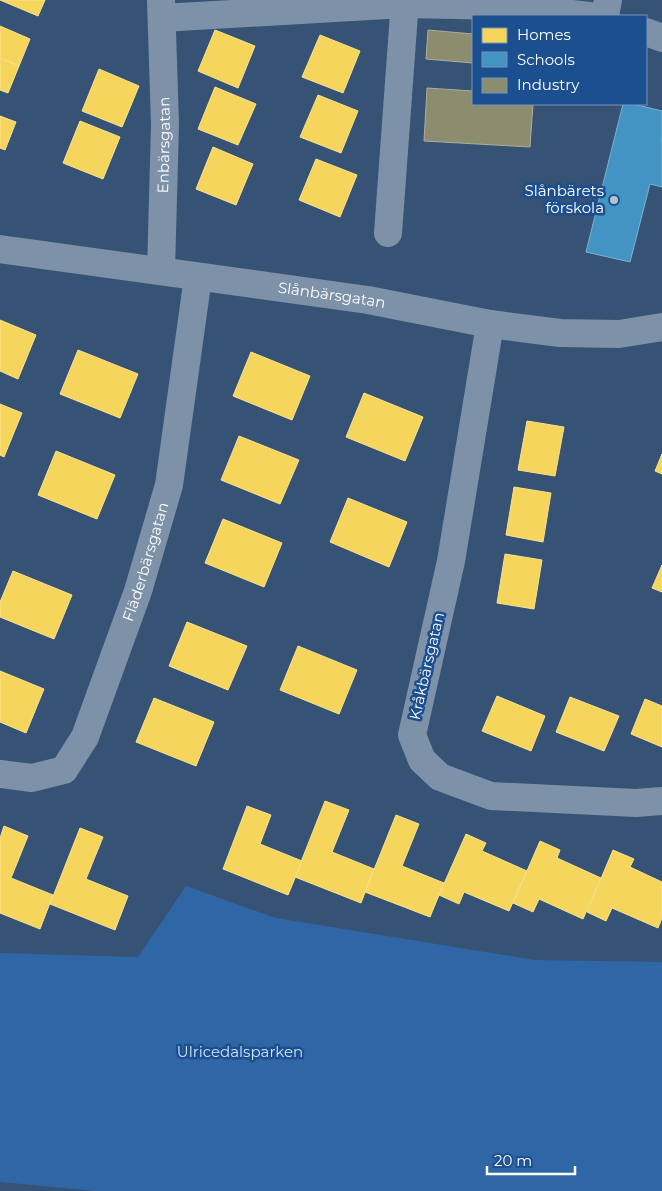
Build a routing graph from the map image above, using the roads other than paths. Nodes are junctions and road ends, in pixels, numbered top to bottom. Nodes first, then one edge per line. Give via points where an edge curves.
1 (608, 0) edge
2 (404, 2) edge
3 (161, 9) edge
4 (581, 15) edge
5 (605, 15) edge
6 (647, 32) edge
7 (662, 38) edge
8 (388, 233) dead end
9 (0, 249) edge
10 (161, 272) junction
11 (198, 277) junction
12 (490, 324) junction
13 (662, 327) edge
14 (0, 774) edge
15 (662, 801) edge

1 - 5 street
2 - 3 street, Enbärsgatan
2 - 4 street, Enbärsgatan via 506,6
2 - 8 street
3 - 10 street, Enbärsgatan via 166,124
6 - 7 street
9 - 10 street, Slånbärsgatan
10 - 11 street, Slånbärsgatan
11 - 12 street, Slånbärsgatan via 368,300
11 - 14 street, Fläderbärsgatan via 169,485 138,591 85,737 64,770 32,778
12 - 13 street, Slånbärsgatan via 560,333 619,334
12 - 15 street, Kråkbärsgatan via 451,561 412,735 422,760 440,777 491,796 636,803

